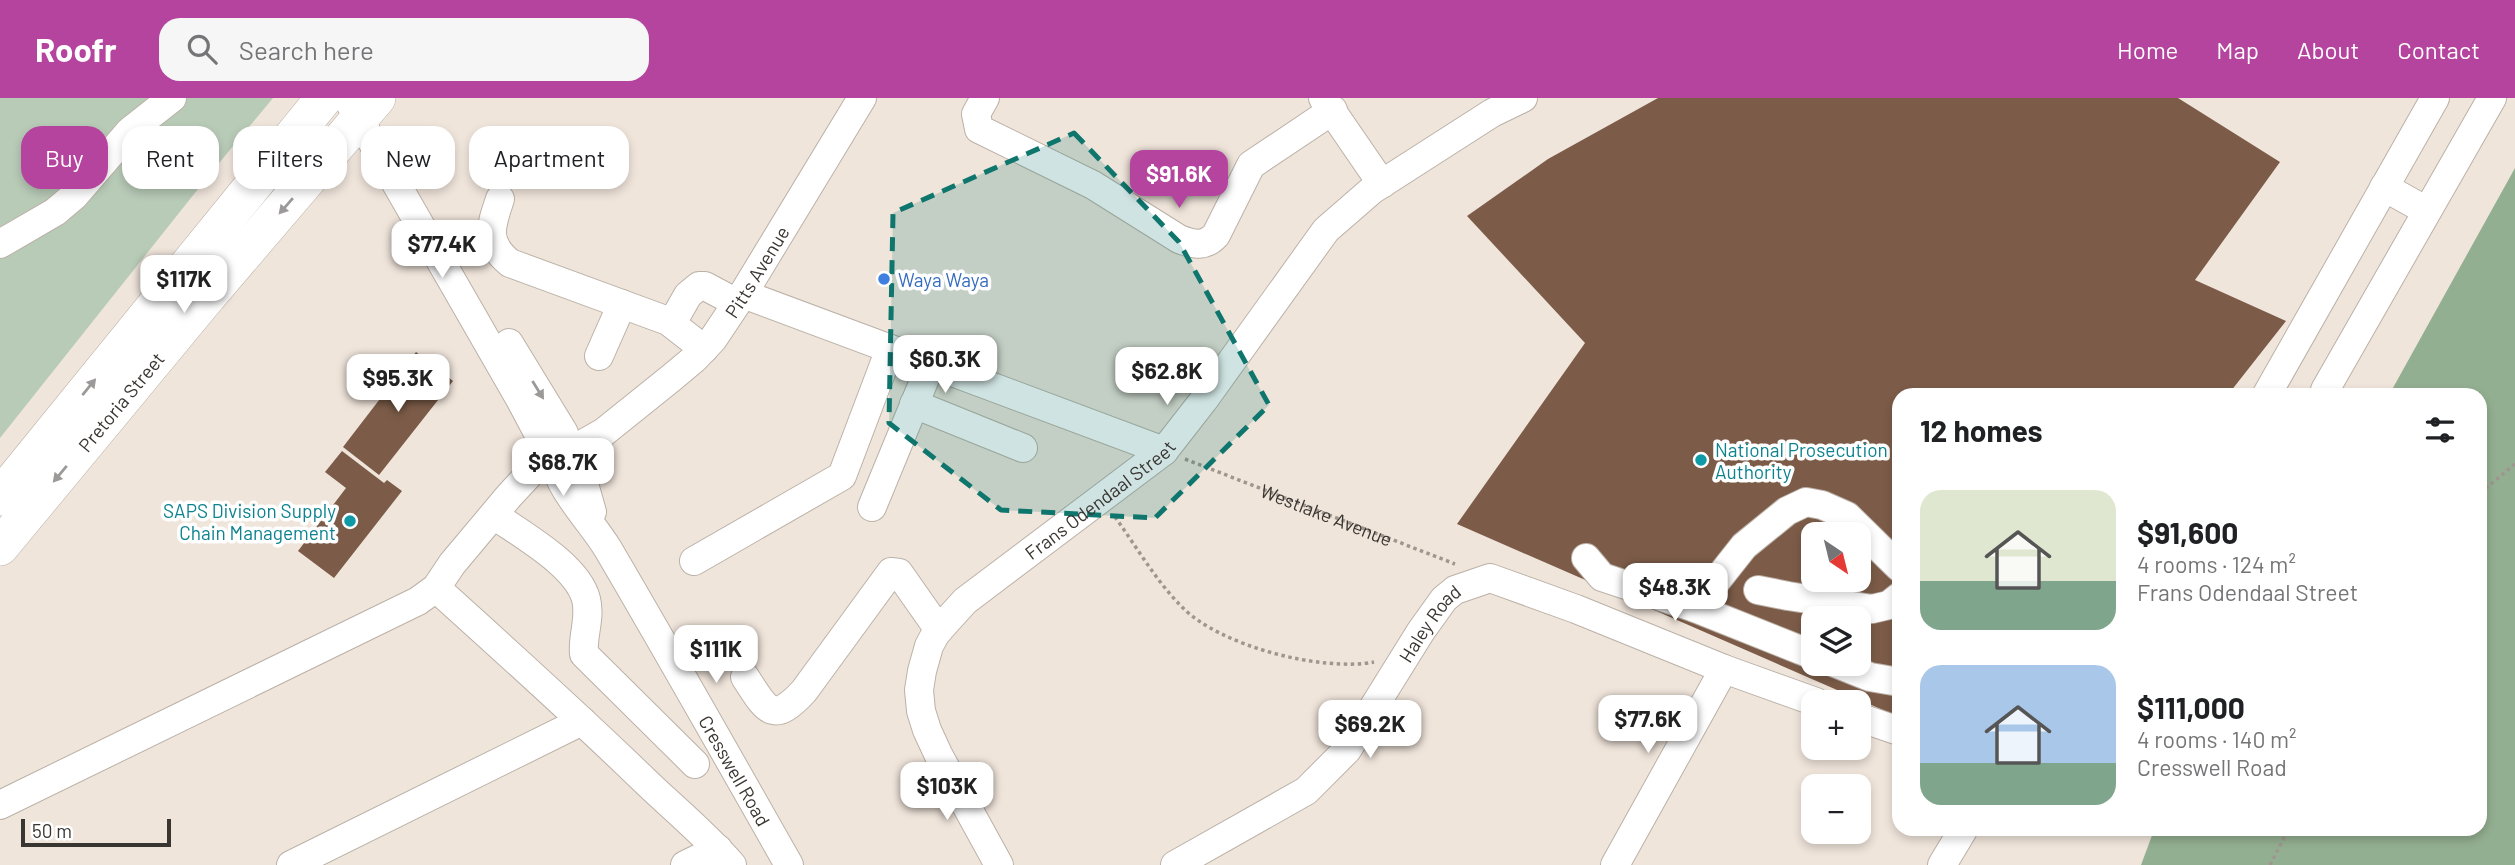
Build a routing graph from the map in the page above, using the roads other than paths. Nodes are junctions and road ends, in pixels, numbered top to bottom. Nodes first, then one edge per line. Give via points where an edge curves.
1 (172, 98) edge
2 (324, 98) edge
3 (862, 98) edge
4 (985, 98) edge
5 (1523, 98) edge
6 (2435, 98) edge
7 (2492, 98) edge
8 (365, 104) edge
9 (1328, 104) edge
10 (1382, 184) junction
11 (2384, 187) junction
12 (500, 200) dead end
13 (2427, 211) junction
14 (0, 244) edge
15 (740, 299) junction
16 (622, 304) junction
17 (672, 323) junction
18 (704, 349) junction
19 (890, 349) junction
20 (599, 356) dead end
21 (930, 364) junction
22 (2271, 388) edge
23 (2326, 388) edge
24 (914, 404) junction
25 (561, 448) junction
26 (1023, 448) dead end
27 (1164, 451) junction
28 (0, 497) edge
29 (872, 507) dead end
30 (494, 515) junction
31 (0, 547) edge
32 (1892, 556) edge
33 (1586, 558) dead end
34 (694, 561) dead end
35 (436, 588) junction
36 (1758, 590) dead end
37 (1892, 603) edge
38 (1695, 608) junction
39 (939, 629) junction
40 (1801, 650) edge
41 (1724, 669) junction
42 (1868, 676) edge
43 (745, 677) dead end
44 (1892, 683) edge
45 (1801, 697) edge
46 (582, 721) junction
47 (1871, 721) edge
48 (1892, 729) edge
49 (695, 764) dead end
50 (0, 805) edge
51 (1959, 836) edge
52 (725, 857) edge
53 (292, 865) edge
54 (685, 865) edge
55 (789, 865) edge
56 (999, 865) edge
57 (1175, 865) edge
58 (1615, 865) edge
59 (1942, 865) edge

1 - 14 street via 130,131 74,196
28 -> 2 main road, Pretoria Street
3 - 15 street, Pitts Avenue
4 - 9 street via 976,114 979,129 1093,185 1192,244 1210,242 1216,235 1251,165
5 - 10 street, Frans Odendaal Street
6 - 11 street
7 - 13 street
8 - 25 street, Cresswell Road via 466,273
8 -> 31 main road, Pretoria Street
9 - 10 street
10 - 27 street, Frans Odendaal Street via 1326,230
11 - 13 street
11 - 22 street
12 - 16 street via 491,235 500,255
13 - 23 street
15 - 17 street via 699,286 688,295
15 - 18 street, Pitts Avenue
15 - 19 street
16 - 17 street
16 - 20 street
17 - 18 street
18 - 25 street, Pitts Avenue via 620,418 598,421
19 - 21 street
19 - 34 street via 842,476
21 - 24 street
21 - 27 street
24 - 26 street
24 - 29 street
25 - 30 street
25 - 55 street, Cresswell Road via 557,476 598,531
27 - 39 street, Frans Odendaal Street via 965,601
30 - 35 street
30 - 49 street via 579,582 586,601 584,654
32 - 38 street via 1847,516 1806,502 1787,511 1744,546
33 - 38 street via 1602,577
35 - 46 street
35 - 50 street via 401,611
36 - 37 street via 1872,609
38 - 40 street
39 - 43 street via 898,573 891,572 792,705 774,712 765,707
39 - 56 street, Frans Odendaal Street via 925,658 919,690 927,730
41 - 45 street
41 - 57 street, Haley Road via 1490,578 1464,586 1444,599 1347,750 1322,776 1306,790
41 - 58 street
42 - 44 street
46 - 52 street
46 - 53 street
47 - 48 street
51 - 59 street
52 - 54 street

